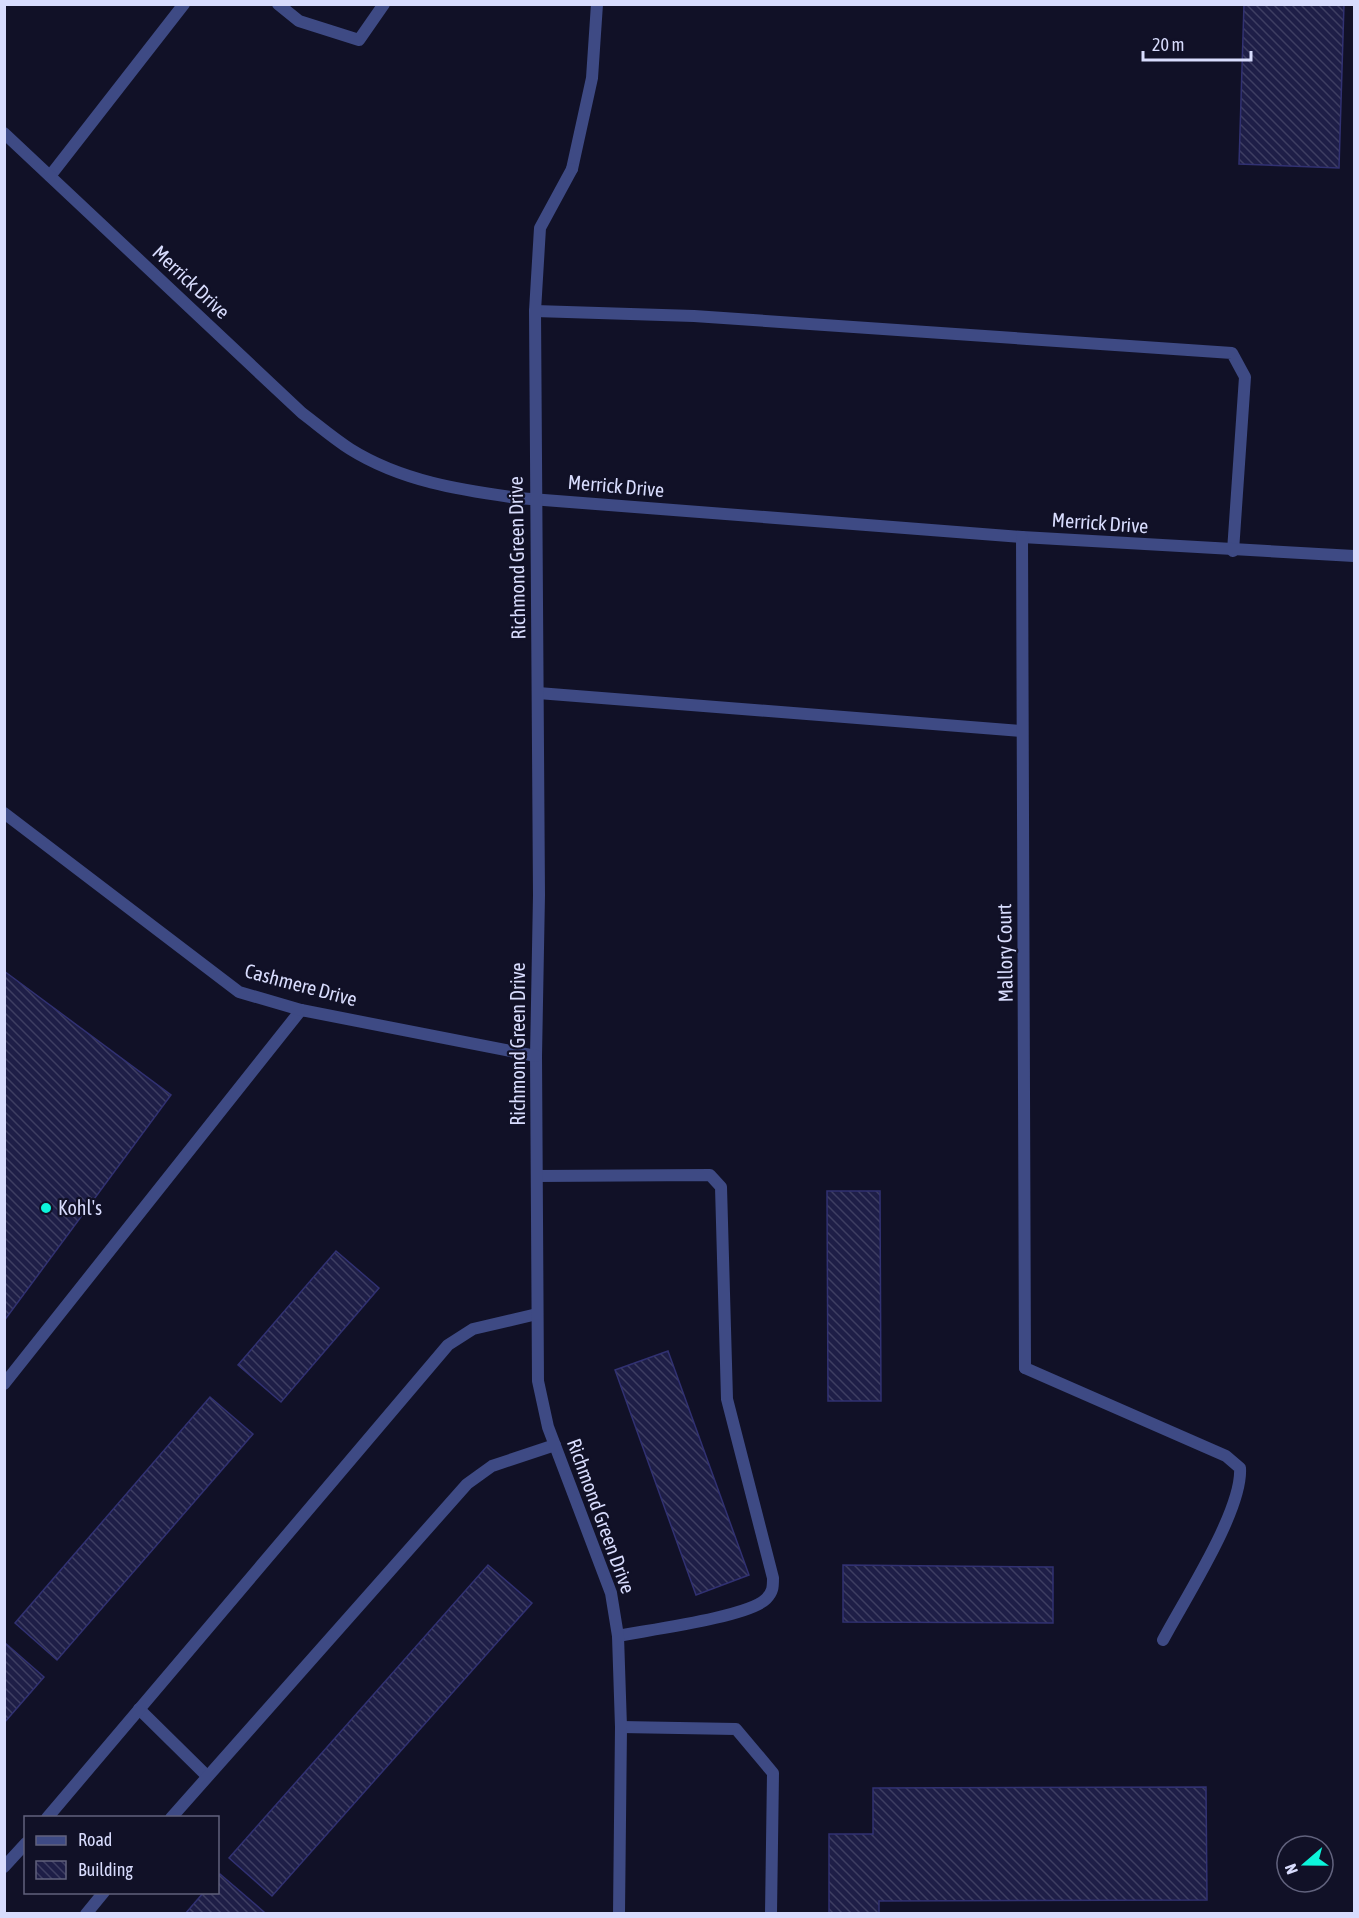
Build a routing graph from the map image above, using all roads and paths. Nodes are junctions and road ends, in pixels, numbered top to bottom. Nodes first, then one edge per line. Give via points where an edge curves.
1 (184, 4) edge
2 (278, 4) edge
3 (384, 4) edge
4 (597, 4) edge
5 (4, 133) edge
6 (50, 176) junction
7 (535, 310) junction
8 (535, 498) junction
9 (1022, 537) junction
10 (1233, 551) junction
11 (1354, 556) edge
12 (538, 693) junction
13 (1022, 731) junction
14 (4, 813) edge
15 (301, 1010) junction
16 (536, 1056) junction
17 (537, 1176) junction
18 (537, 1314) junction
19 (4, 1384) edge
20 (555, 1445) junction
21 (618, 1636) junction
22 (1163, 1640) dead end
23 (139, 1709) junction
24 (621, 1727) junction
25 (207, 1776) junction
26 (49, 1816) edge
27 (173, 1816) edge
28 (24, 1845) edge
29 (4, 1867) edge
30 (103, 1894) edge
31 (86, 1914) edge
32 (619, 1914) edge
33 (771, 1914) edge

1 - 6 street
2 - 3 street via 299,21 359,40
4 - 7 street, Richmond Green Drive via 592,78 572,169 540,228
5 - 6 street, Merrick Drive
6 - 8 street, Merrick Drive via 302,413 351,449 414,478 460,490
7 - 8 street, Richmond Green Drive
7 - 10 street via 694,316 1232,353 1245,377
8 - 9 street, Merrick Drive
8 - 12 street, Richmond Green Drive
9 - 10 street, Merrick Drive
9 - 13 street, Mallory Court
10 - 11 street, Merrick Drive
12 - 13 street
12 - 16 street, Richmond Green Drive
13 - 22 street, Mallory Court via 1025,1368 1226,1456 1240,1468 1241,1483 1231,1512
14 - 15 street, Cashmere Drive via 239,993
15 - 16 street, Cashmere Drive
15 - 19 street
16 - 17 street, Richmond Green Drive
17 - 18 street, Richmond Green Drive
17 - 21 street via 710,1175 721,1187 727,1399 773,1578 772,1592 765,1601 736,1612
18 - 20 street, Richmond Green Drive via 538,1381
18 - 23 street via 473,1329 448,1345
20 - 21 street, Richmond Green Drive via 601,1562
20 - 25 street via 492,1466 467,1484
21 - 24 street, Richmond Green Drive
23 - 25 street
23 - 26 street
24 - 32 street, Richmond Green Drive
24 - 33 street via 736,1729 773,1773
25 - 27 street
28 - 29 street
30 - 31 street

